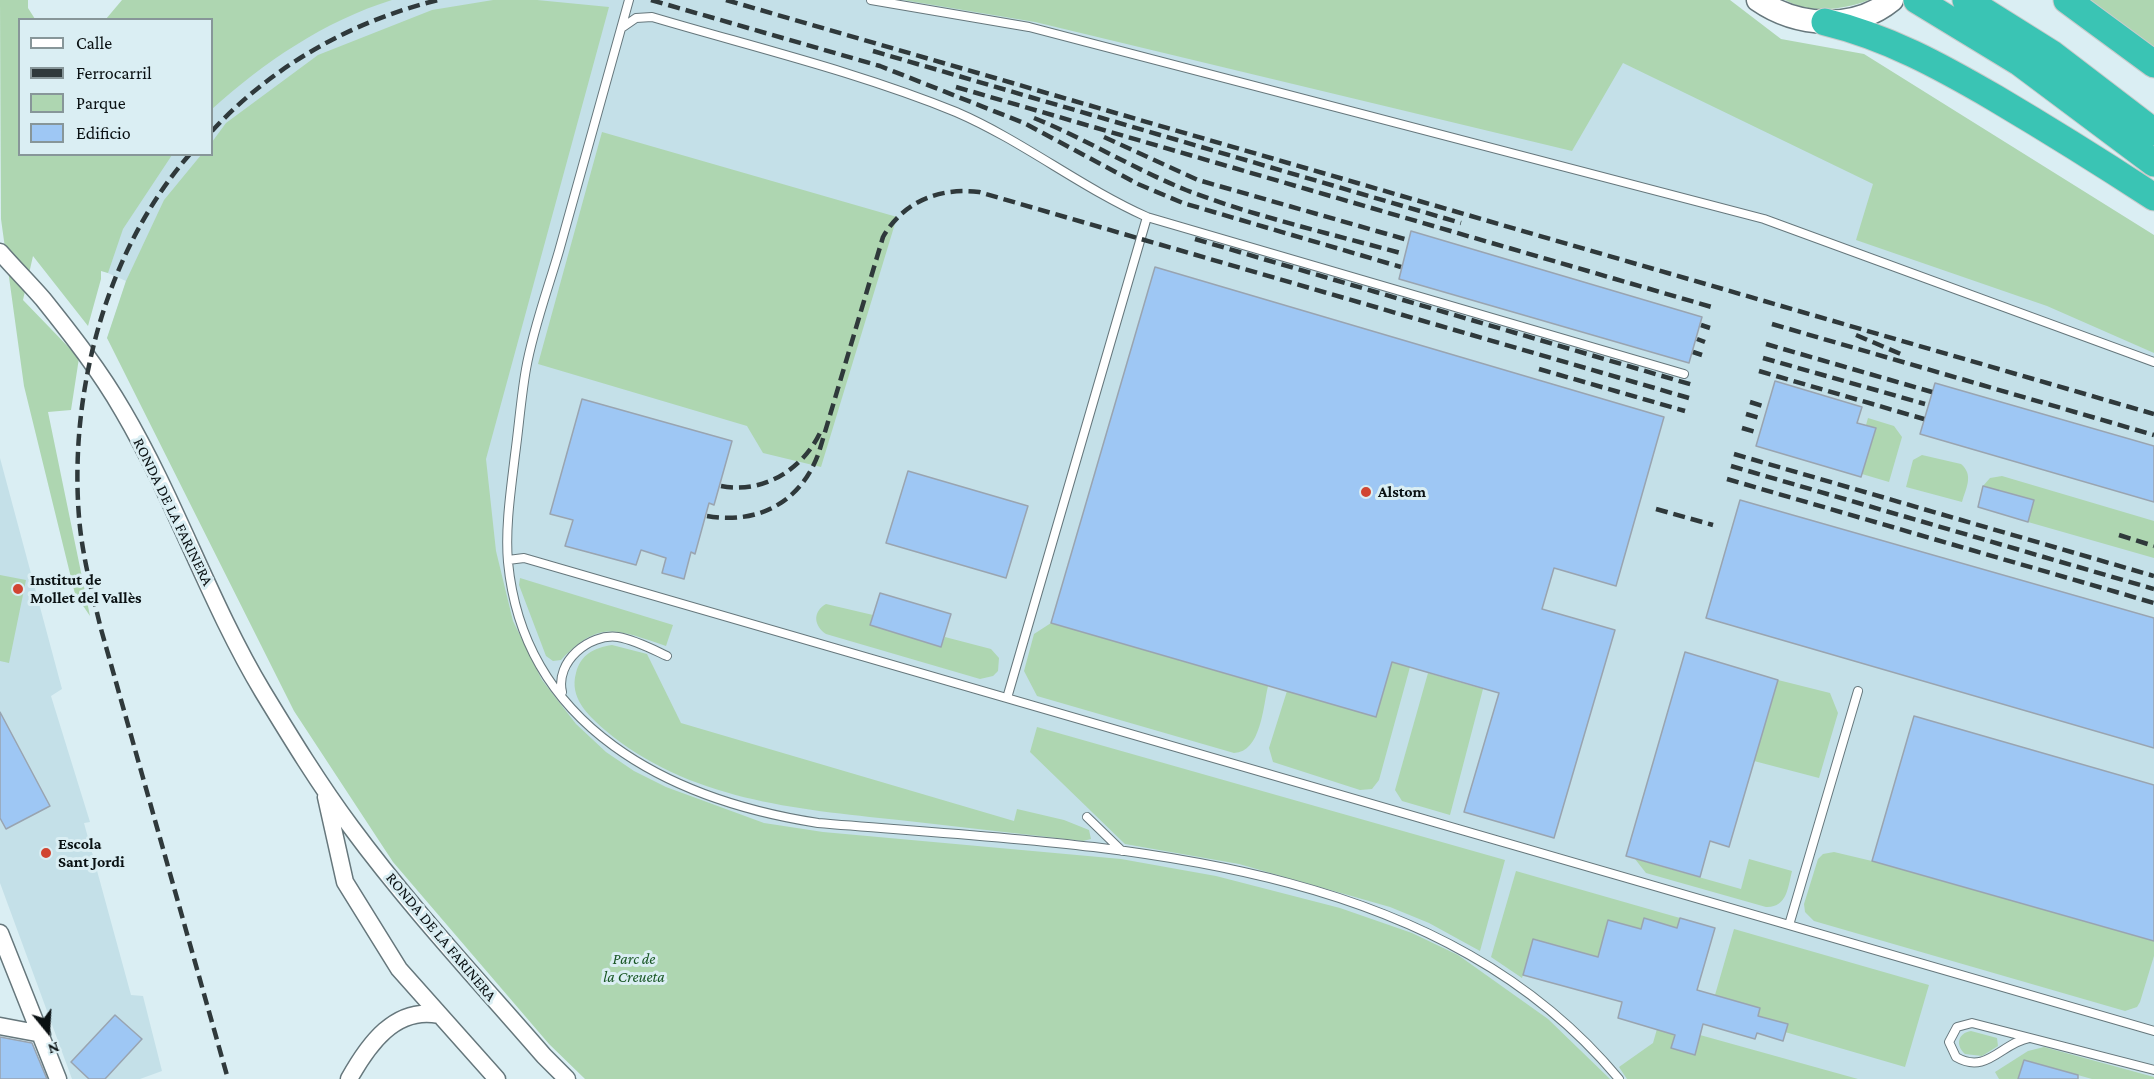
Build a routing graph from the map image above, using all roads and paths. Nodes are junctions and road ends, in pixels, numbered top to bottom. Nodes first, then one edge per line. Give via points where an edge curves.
1 (629, 0) edge
2 (871, 0) edge
3 (1758, 0) edge
4 (1892, 0) edge
5 (1966, 0) edge
6 (2067, 0) edge
7 (1923, 3) edge
8 (1825, 22) junction
9 (620, 33) junction
10 (2154, 64) edge
11 (2154, 132) edge
12 (2154, 164) edge
13 (2154, 197) edge
14 (1147, 217) junction
15 (0, 252) edge
16 (2154, 362) edge
17 (1684, 374) dead end
18 (508, 560) junction
19 (667, 656) dead end
20 (1858, 691) dead end
21 (563, 696) junction
22 (1007, 698) junction
23 (324, 787) junction
24 (1087, 817) dead end
25 (1122, 851) junction
26 (1789, 925) junction
27 (0, 933) edge
28 (439, 1015) junction
29 (0, 1026) edge
30 (2154, 1031) edge
31 (42, 1034) junction
32 (2030, 1038) junction
33 (2154, 1070) edge
34 (58, 1079) edge
35 (349, 1079) edge
36 (497, 1079) edge
37 (567, 1079) edge
38 (1619, 1079) edge

1 - 9 lane
2 - 16 lane via 1029,27 1764,219
3 - 8 main road via 1785,15
4 - 8 main road via 1865,14
5 - 11 highway via 2052,54
6 - 10 highway
7 - 12 highway via 2019,62
8 - 13 highway via 1878,37 1920,56
9 - 14 lane via 632,20 652,17 920,98 988,128 1114,202
9 - 18 lane via 526,367 512,482
14 - 17 lane
14 - 22 lane
15 - 23 street, RONDA DE LA FARINERA via 42,298 123,411 172,505 229,630 261,689
18 - 21 lane via 529,639
18 - 22 lane via 524,558
19 - 21 lane via 619,637 589,643 566,664 561,681
20 - 26 lane
21 - 25 lane via 587,725 640,765 675,783 746,809 818,824
22 - 26 lane
23 - 28 street, RONDA DE LA FARINERA via 345,882 399,969
23 - 37 street, RONDA DE LA FARINERA via 413,905
24 - 25 lane
25 - 38 lane via 1238,871 1355,903 1401,920 1509,977 1576,1033
26 - 30 lane
27 - 31 street
28 - 35 street via 424,1012 392,1023 364,1053
28 - 36 street, RONDA DE LA FARINERA
29 - 31 street
31 - 34 street
32 - 32 lane via 1966,1023 1953,1030 1949,1042 1956,1057 1978,1064
32 - 33 lane

